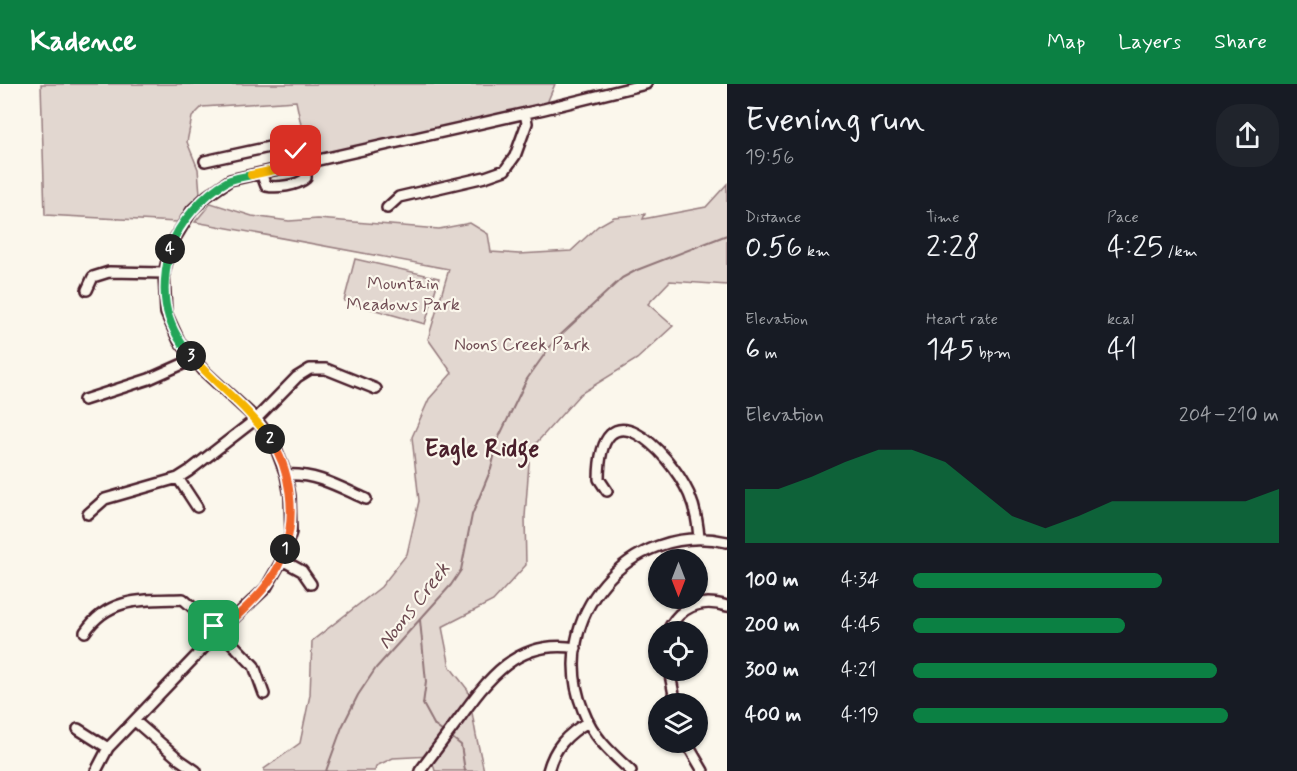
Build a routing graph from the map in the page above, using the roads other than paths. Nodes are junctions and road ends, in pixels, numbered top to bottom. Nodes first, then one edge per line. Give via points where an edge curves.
1 (646, 84) edge
2 (525, 113) junction
3 (205, 161) dead end
4 (302, 164) junction
5 (261, 172) junction
6 (387, 208) dead end
7 (164, 273) junction
8 (87, 290) dead end
9 (194, 359) junction
10 (376, 388) dead end
11 (84, 400) dead end
12 (256, 419) junction
13 (286, 475) junction
14 (178, 478) junction
15 (608, 491) dead end
16 (366, 500) dead end
17 (197, 507) dead end
18 (88, 514) dead end
19 (699, 538) junction
20 (727, 542) edge
21 (282, 560) junction
22 (311, 584) dead end
23 (727, 606) edge
24 (674, 621) edge
25 (85, 632) dead end
26 (220, 632) junction
27 (576, 648) junction
28 (264, 694) dead end
29 (135, 721) junction
30 (588, 722) junction
31 (78, 729) dead end
32 (108, 748) junction
33 (693, 753) edge
34 (96, 771) edge
35 (196, 771) edge
36 (420, 771) edge
37 (548, 771) edge
38 (631, 771) edge
39 (704, 771) edge

1 - 2 street
2 - 4 street
2 - 6 street via 527,125 516,156 506,170 399,197
3 - 4 street via 274,146 296,151
4 - 5 street
4 - 5 street via 306,170 302,182 266,186
5 - 7 street via 230,180 192,210 171,245
7 - 8 street via 109,272 93,277
7 - 9 street via 166,313 179,341
9 - 11 street
9 - 12 street
10 - 12 street via 326,369 310,369 297,376
12 - 13 street via 273,443
12 - 14 street
13 - 16 street via 319,478
13 - 21 street via 291,532
14 - 17 street
14 - 18 street via 105,499
15 - 19 street via 599,479 602,452 611,435 618,430 630,430 649,442 681,479 694,507
19 - 20 street
19 - 27 street via 653,548 618,569 588,607
21 - 22 street via 302,571
21 - 26 street via 266,588
23 - 24 street via 711,602 691,606
25 - 26 street via 94,618 122,603 183,599
26 - 28 street via 254,666
26 - 29 street
27 - 30 street via 575,682
27 - 36 street via 548,647 513,659 492,676
29 - 32 street
29 - 35 street
30 - 37 street via 560,743
30 - 38 street via 603,747
31 - 32 street
32 - 34 street
33 - 39 street

